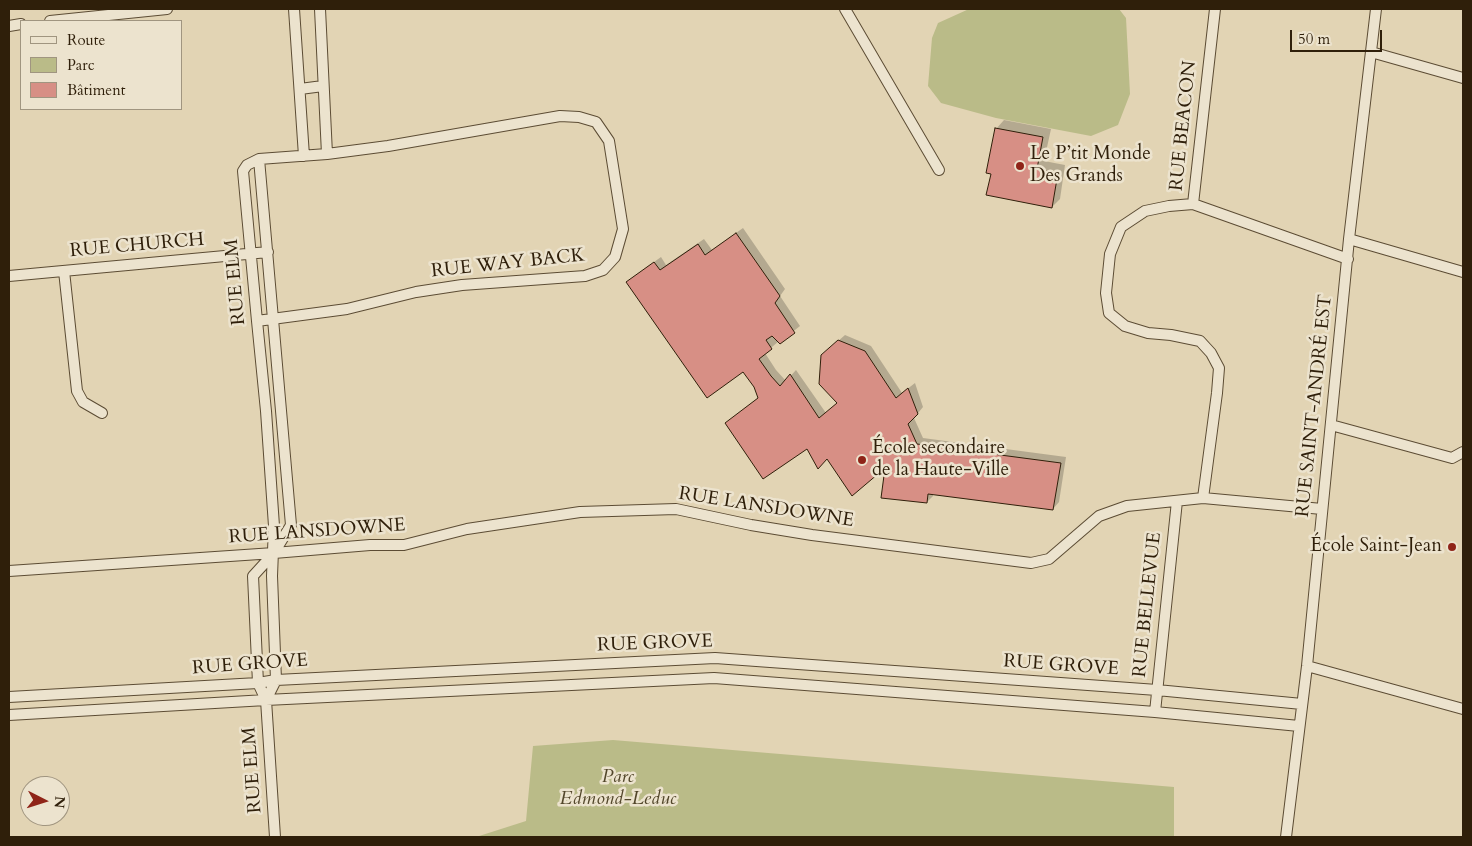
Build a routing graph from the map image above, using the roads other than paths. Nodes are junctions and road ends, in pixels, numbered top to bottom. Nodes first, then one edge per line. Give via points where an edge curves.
1 (167, 9) edge
2 (294, 9) edge
3 (320, 9) edge
4 (845, 9) edge
5 (1215, 9) edge
6 (1376, 9) edge
7 (60, 20) edge
8 (1371, 52) junction
9 (1463, 78) edge
10 (323, 86) junction
11 (300, 89) junction
12 (327, 154) junction
13 (304, 156) junction
14 (259, 159) junction
15 (938, 170) dead end
16 (1193, 204) junction
17 (1350, 239) junction
18 (268, 252) junction
19 (251, 254) junction
20 (1348, 259) junction
21 (64, 271) junction
22 (1463, 272) edge
23 (9, 276) edge
24 (274, 320) junction
25 (257, 321) junction
26 (282, 409) junction
27 (266, 411) junction
28 (102, 413) dead end
29 (1331, 425) junction
30 (1463, 452) edge
31 (1203, 498) junction
32 (1177, 501) junction
33 (1322, 509) junction
34 (274, 553) junction
35 (9, 571) edge
36 (1306, 666) junction
37 (276, 680) junction
38 (258, 683) junction
39 (1157, 690) junction
40 (9, 697) edge
41 (266, 700) junction
42 (1302, 704) junction
43 (1463, 709) edge
44 (1155, 712) junction
45 (9, 715) edge
46 (1299, 726) junction
47 (275, 837) edge
48 (1286, 837) edge

1 - 7 street
2 - 11 street
3 - 10 street
4 - 15 street
5 - 16 street, RUE BEACON
6 - 8 street, RUE SAINT-ANDRÉ EST
8 - 9 street
8 - 17 street, RUE SAINT-ANDRÉ EST
10 - 11 street
10 - 12 street
11 - 13 street
12 - 13 street
12 - 24 street, RUE WAY BACK via 560,116 596,122 610,140 623,229 615,257 603,270 585,276 425,290 347,309
13 - 14 street
14 - 18 street, RUE ELM
14 - 19 street, RUE ELM via 243,171
16 - 20 street, RUE BEACON
16 - 31 street via 1145,211 1121,227 1110,254 1106,293 1109,313 1125,326 1200,342 1211,353 1218,368 1217,393
17 - 20 street, RUE SAINT-ANDRÉ EST
17 - 22 street
18 - 19 street, RUE CHURCH
18 - 24 street, RUE ELM
19 - 21 street, RUE CHURCH
19 - 25 street, RUE ELM
20 - 29 street, RUE SAINT-ANDRÉ EST
21 - 23 street, RUE CHURCH
21 - 28 street via 77,392 83,402
24 - 25 street, RUE WAY BACK
24 - 26 street, RUE ELM
25 - 27 street, RUE ELM
26 - 27 street
26 - 34 street, RUE ELM via 291,525
27 - 34 street, RUE ELM
29 - 30 street via 1452,458
29 - 33 street, RUE SAINT-ANDRÉ EST
31 - 32 street, RUE LANSDOWNE
31 - 33 street, RUE LANSDOWNE
32 - 34 street, RUE LANSDOWNE via 1127,506 1100,516 1049,559 1031,563 812,536 676,509 580,512 467,529 404,545
32 - 39 street, RUE BELLEVUE
33 - 36 street, RUE SAINT-ANDRÉ EST
34 - 35 street, RUE LANSDOWNE
34 - 37 street, RUE ELM
34 - 38 street, RUE ELM via 253,576
36 - 42 street, RUE SAINT-ANDRÉ EST
36 - 43 street
37 - 38 street, RUE GROVE
37 - 39 street, RUE GROVE via 715,658
37 - 41 street, RUE ELM
38 - 40 street, RUE GROVE
38 - 41 street, RUE ELM
39 - 42 street, RUE GROVE
39 - 44 street, RUE BELLEVUE
41 - 44 street, RUE GROVE via 714,678
41 - 45 street, RUE GROVE
41 - 47 street, RUE ELM
42 - 46 street, RUE SAINT-ANDRÉ EST
44 - 46 street, RUE GROVE
46 - 48 street, RUE SAINT-ANDRÉ EST

